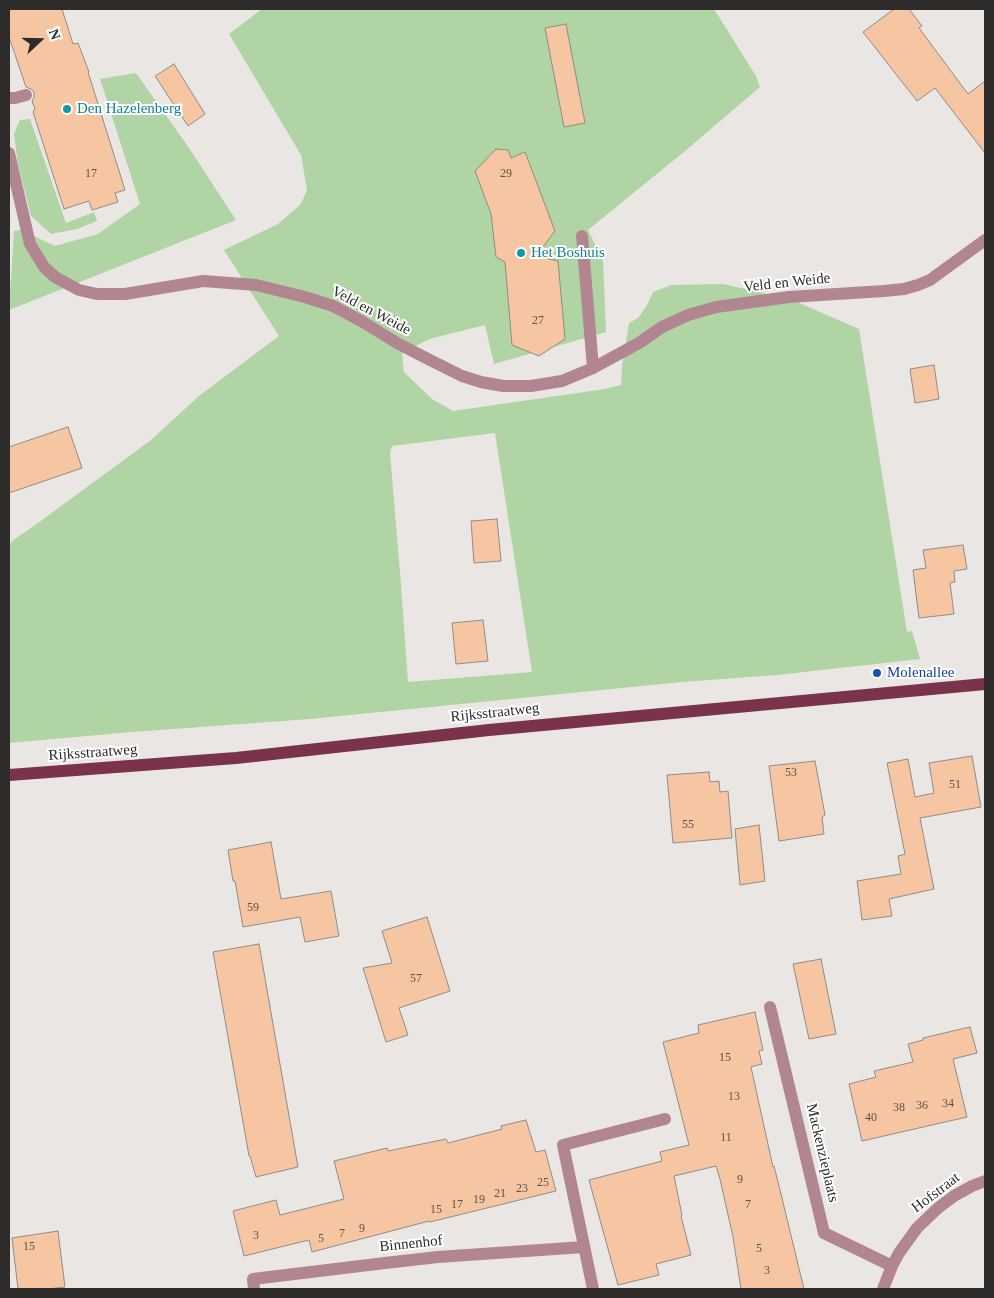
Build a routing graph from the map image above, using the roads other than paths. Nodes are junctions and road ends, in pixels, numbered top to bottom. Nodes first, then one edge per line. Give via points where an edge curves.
1 (26, 95) dead end
2 (9, 98) edge
3 (9, 153) edge
4 (582, 236) dead end
5 (985, 240) edge
6 (593, 368) junction
7 (985, 684) edge
8 (9, 775) edge
9 (770, 1007) dead end
10 (665, 1119) dead end
11 (985, 1180) edge
12 (584, 1247) junction
13 (892, 1266) junction
14 (254, 1289) edge
15 (593, 1289) edge
16 (883, 1289) edge

1 - 2 street
3 - 6 street, Veld en Weide via 30,244 44,267 79,290 125,294 203,281 256,285 333,306 426,358 482,382 503,386 547,384
4 - 6 street
5 - 6 street, Veld en Weide via 918,285 884,291 790,297 688,315
7 - 8 main road, Rijksstraatweg via 489,730 236,758
9 - 13 street, Mackenzieplaats via 824,1232
10 - 12 street via 563,1144
11 - 13 street, Hofstraat via 938,1208 917,1228
12 - 14 street, Binnenhof via 385,1262 253,1279
12 - 15 street
13 - 16 street, Hofstraat

